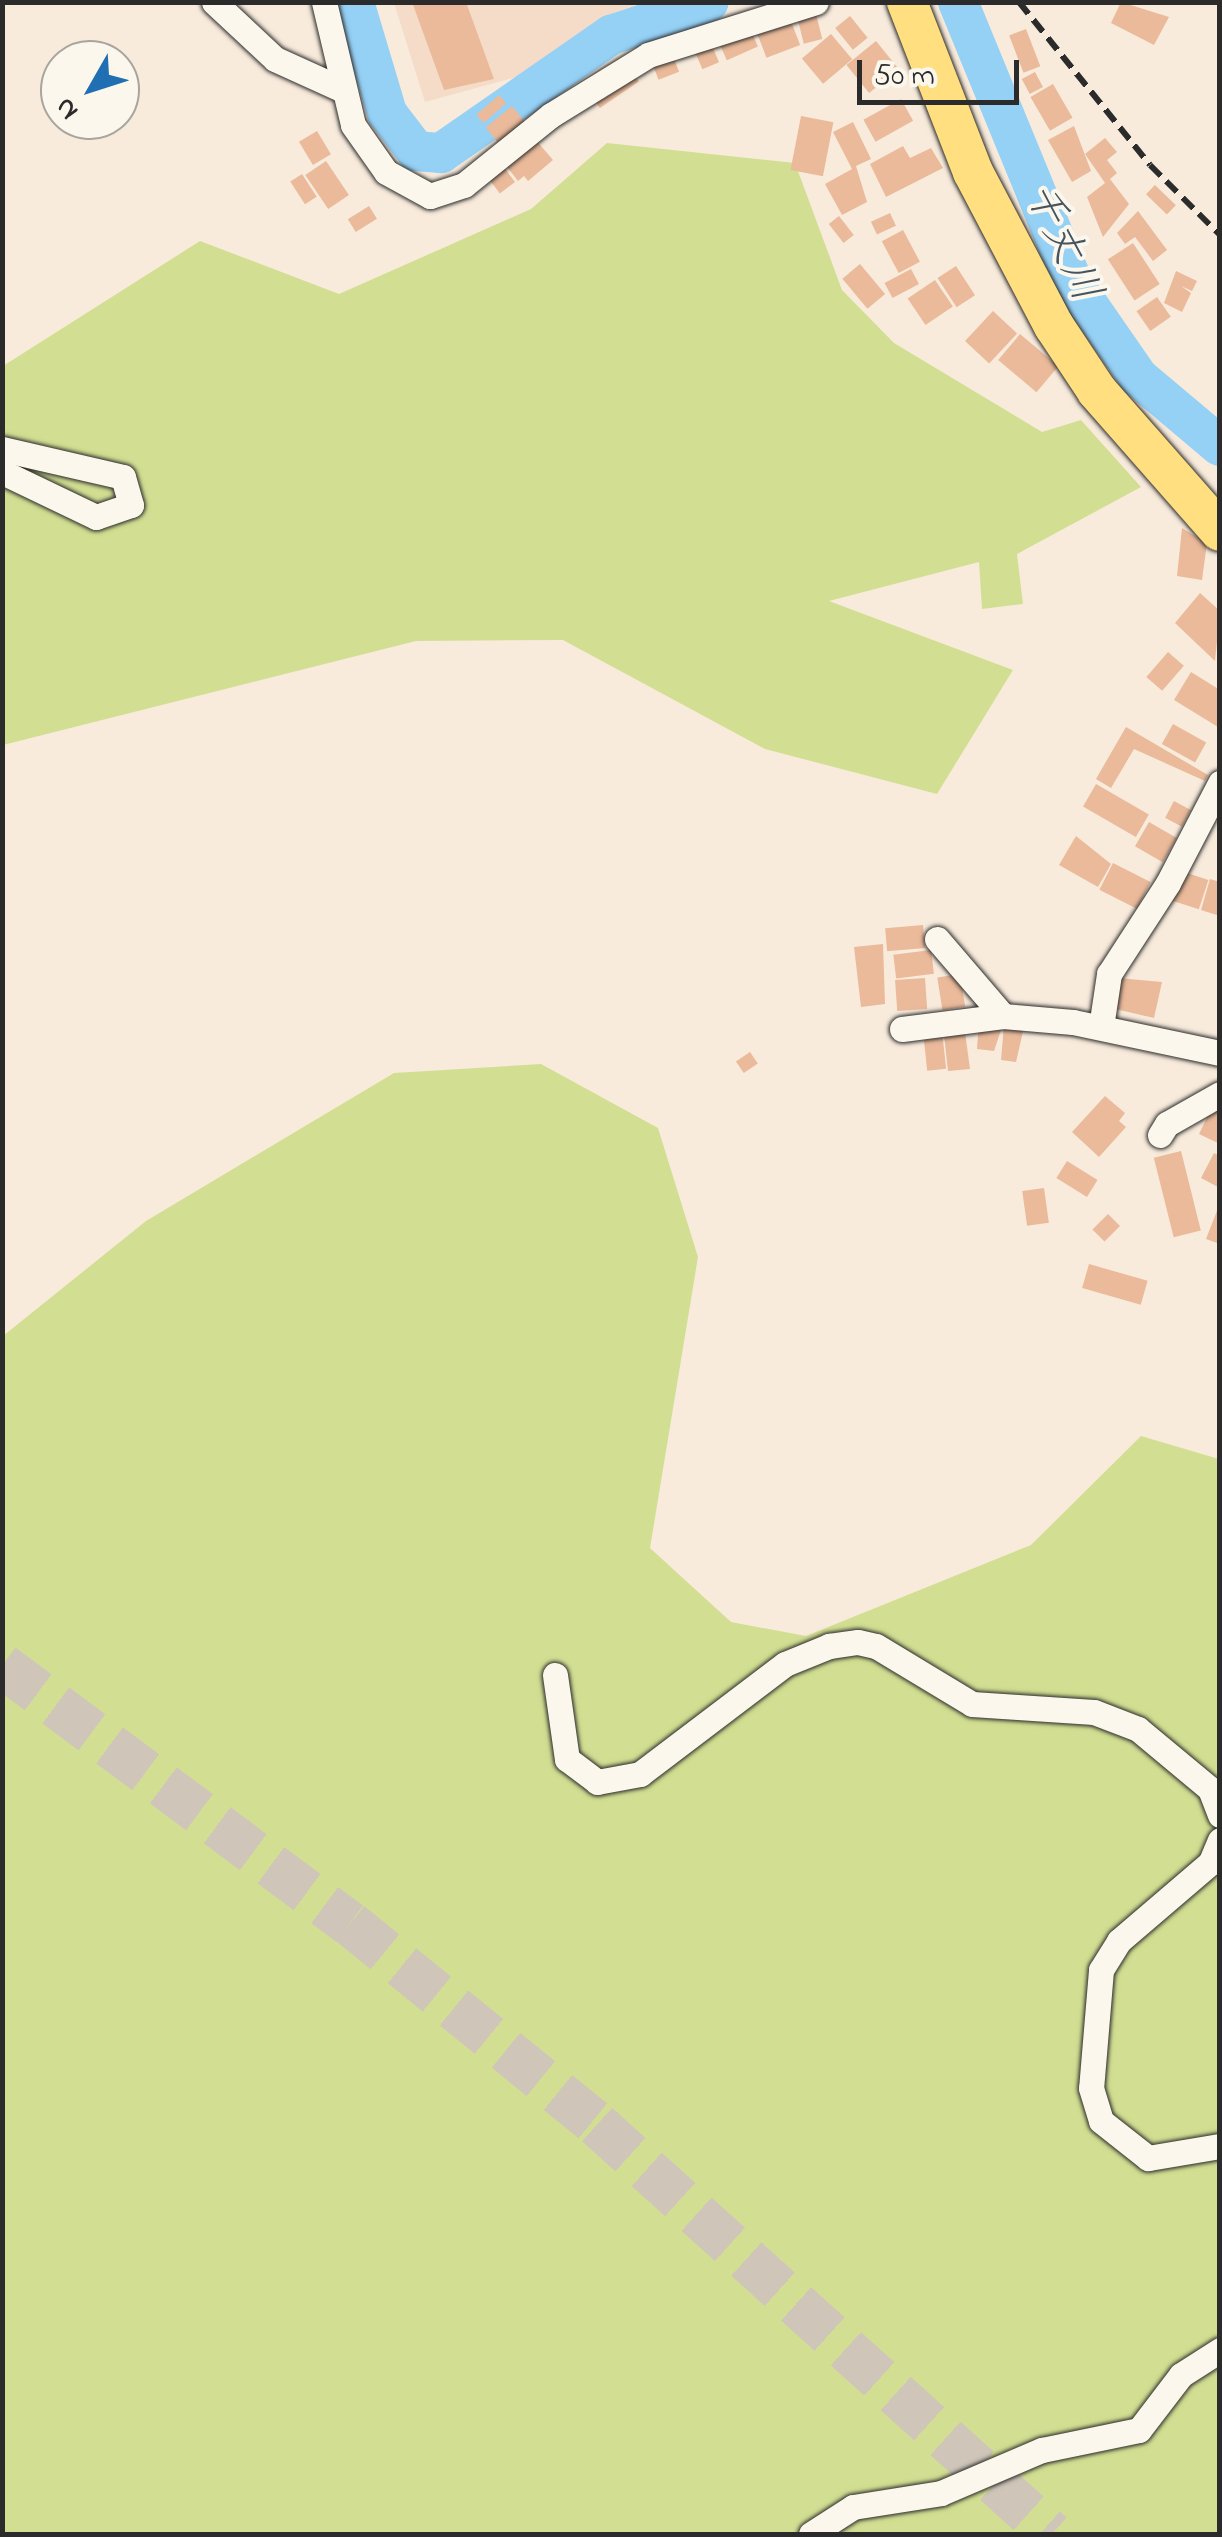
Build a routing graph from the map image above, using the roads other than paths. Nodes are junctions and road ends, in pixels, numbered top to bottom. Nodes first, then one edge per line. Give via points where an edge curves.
1 (214, 2) edge
2 (324, 2) edge
3 (816, 2) edge
4 (907, 2) edge
5 (340, 88) junction
6 (2, 449) edge
7 (2, 472) edge
8 (1220, 532) edge
9 (1220, 783) edge
10 (937, 938) dead end
11 (1004, 1016) junction
12 (1101, 1027) junction
13 (902, 1029) dead end
14 (1220, 1053) edge
15 (1220, 1094) edge
16 (1160, 1135) dead end
17 (556, 1675) dead end
18 (1220, 1815) edge
19 (1220, 1840) edge
20 (1220, 2146) edge
21 (1220, 2350) edge
22 (811, 2534) edge

1 - 5 street via 275,59
2 - 5 street
3 - 5 street via 648,55 550,115 464,185 430,196 396,180 370,153
4 - 8 highway via 973,172 1054,326 1097,392
6 - 7 street via 123,477 130,505 96,517
9 - 12 street via 1168,883 1109,974
10 - 11 street
11 - 12 street
11 - 13 street
12 - 14 street
15 - 16 street via 1167,1124
17 - 18 street via 567,1759 597,1782 640,1774 786,1664 858,1642 876,1646 972,1704 1094,1712 1138,1728 1210,1789
19 - 20 street via 1210,1863 1119,1941 1102,1970 1091,2088 1101,2121 1148,2158
21 - 22 street via 1182,2374 1139,2430 1042,2450 941,2493 872,2502

